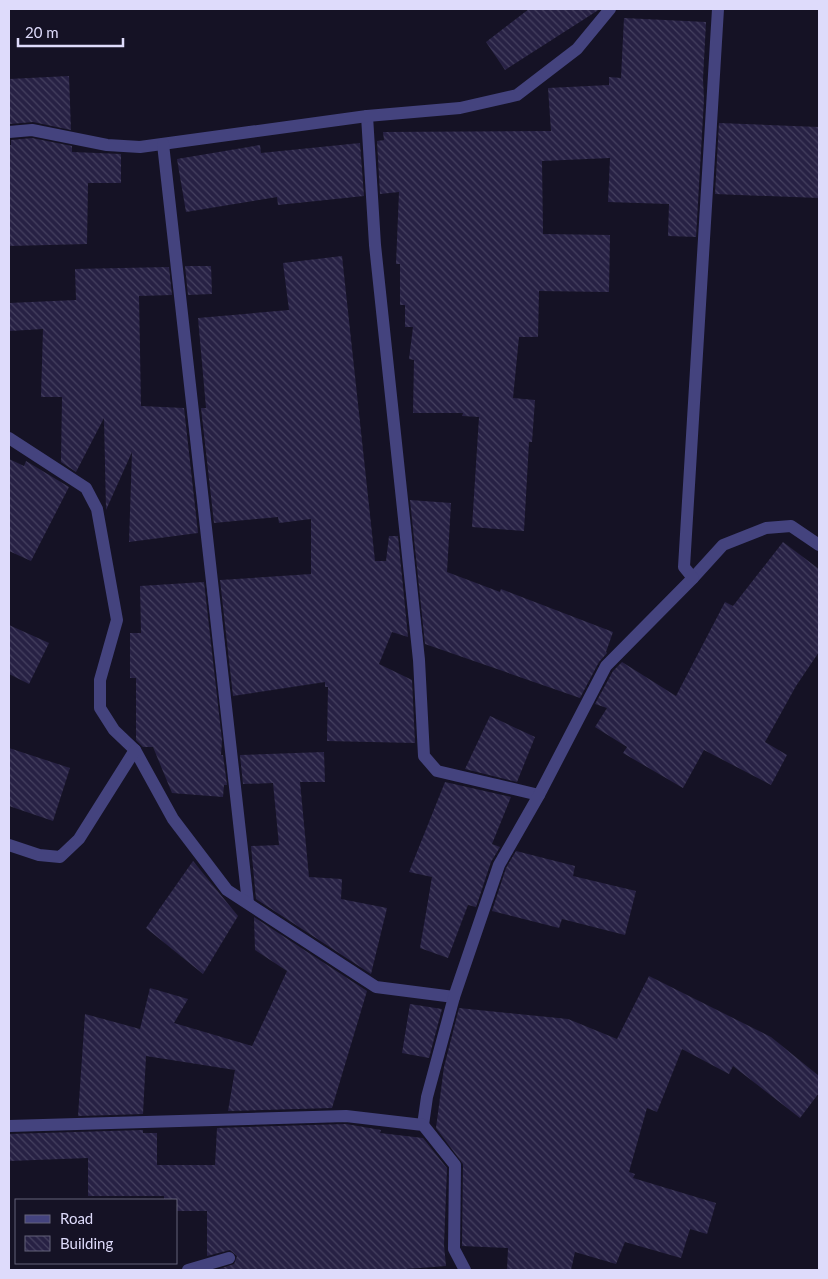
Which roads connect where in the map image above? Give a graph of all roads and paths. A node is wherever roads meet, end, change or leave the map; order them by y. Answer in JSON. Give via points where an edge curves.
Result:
{"nodes":[{"id":1,"x":610,"y":9,"type":"edge"},
{"id":2,"x":718,"y":9,"type":"edge"},
{"id":3,"x":367,"y":116,"type":"junction"},
{"id":4,"x":9,"y":132,"type":"edge"},
{"id":5,"x":163,"y":144,"type":"junction"},
{"id":6,"x":9,"y":438,"type":"edge"},
{"id":7,"x":819,"y":546,"type":"edge"},
{"id":8,"x":692,"y":578,"type":"junction"},
{"id":9,"x":135,"y":750,"type":"junction"},
{"id":10,"x":539,"y":795,"type":"junction"},
{"id":11,"x":9,"y":845,"type":"edge"},
{"id":12,"x":248,"y":903,"type":"junction"},
{"id":13,"x":454,"y":997,"type":"junction"},
{"id":14,"x":423,"y":1125,"type":"junction"},
{"id":15,"x":9,"y":1126,"type":"edge"},
{"id":16,"x":228,"y":1258,"type":"dead end"},
{"id":17,"x":188,"y":1270,"type":"edge"},
{"id":18,"x":465,"y":1270,"type":"edge"}],
"edges":[{"from":1,"to":3,"type":"street","via":[[576,49],[517,95],[460,108]]},
{"from":2,"to":8,"type":"street","via":[[684,567]]},
{"from":3,"to":5,"type":"street"},
{"from":3,"to":10,"type":"street","via":[[376,245],[419,660],[424,756],[437,771]]},
{"from":4,"to":5,"type":"street","via":[[32,130],[107,145],[140,147]]},
{"from":5,"to":12,"type":"street"},
{"from":6,"to":9,"type":"street","via":[[86,488],[97,509],[117,620],[100,680],[100,708],[114,730]]},
{"from":7,"to":8,"type":"street","via":[[791,526],[766,528],[724,545]]},
{"from":8,"to":10,"type":"street","via":[[606,666]]},
{"from":9,"to":11,"type":"street","via":[[79,839],[60,857],[39,855]]},
{"from":9,"to":12,"type":"street","via":[[174,819],[227,890]]},
{"from":10,"to":13,"type":"street","via":[[499,865]]},
{"from":12,"to":13,"type":"street","via":[[376,987]]},
{"from":13,"to":14,"type":"street","via":[[427,1097]]},
{"from":14,"to":15,"type":"street","via":[[346,1116]]},
{"from":14,"to":18,"type":"street","via":[[455,1165],[454,1249]]},
{"from":16,"to":17,"type":"street"}]}
